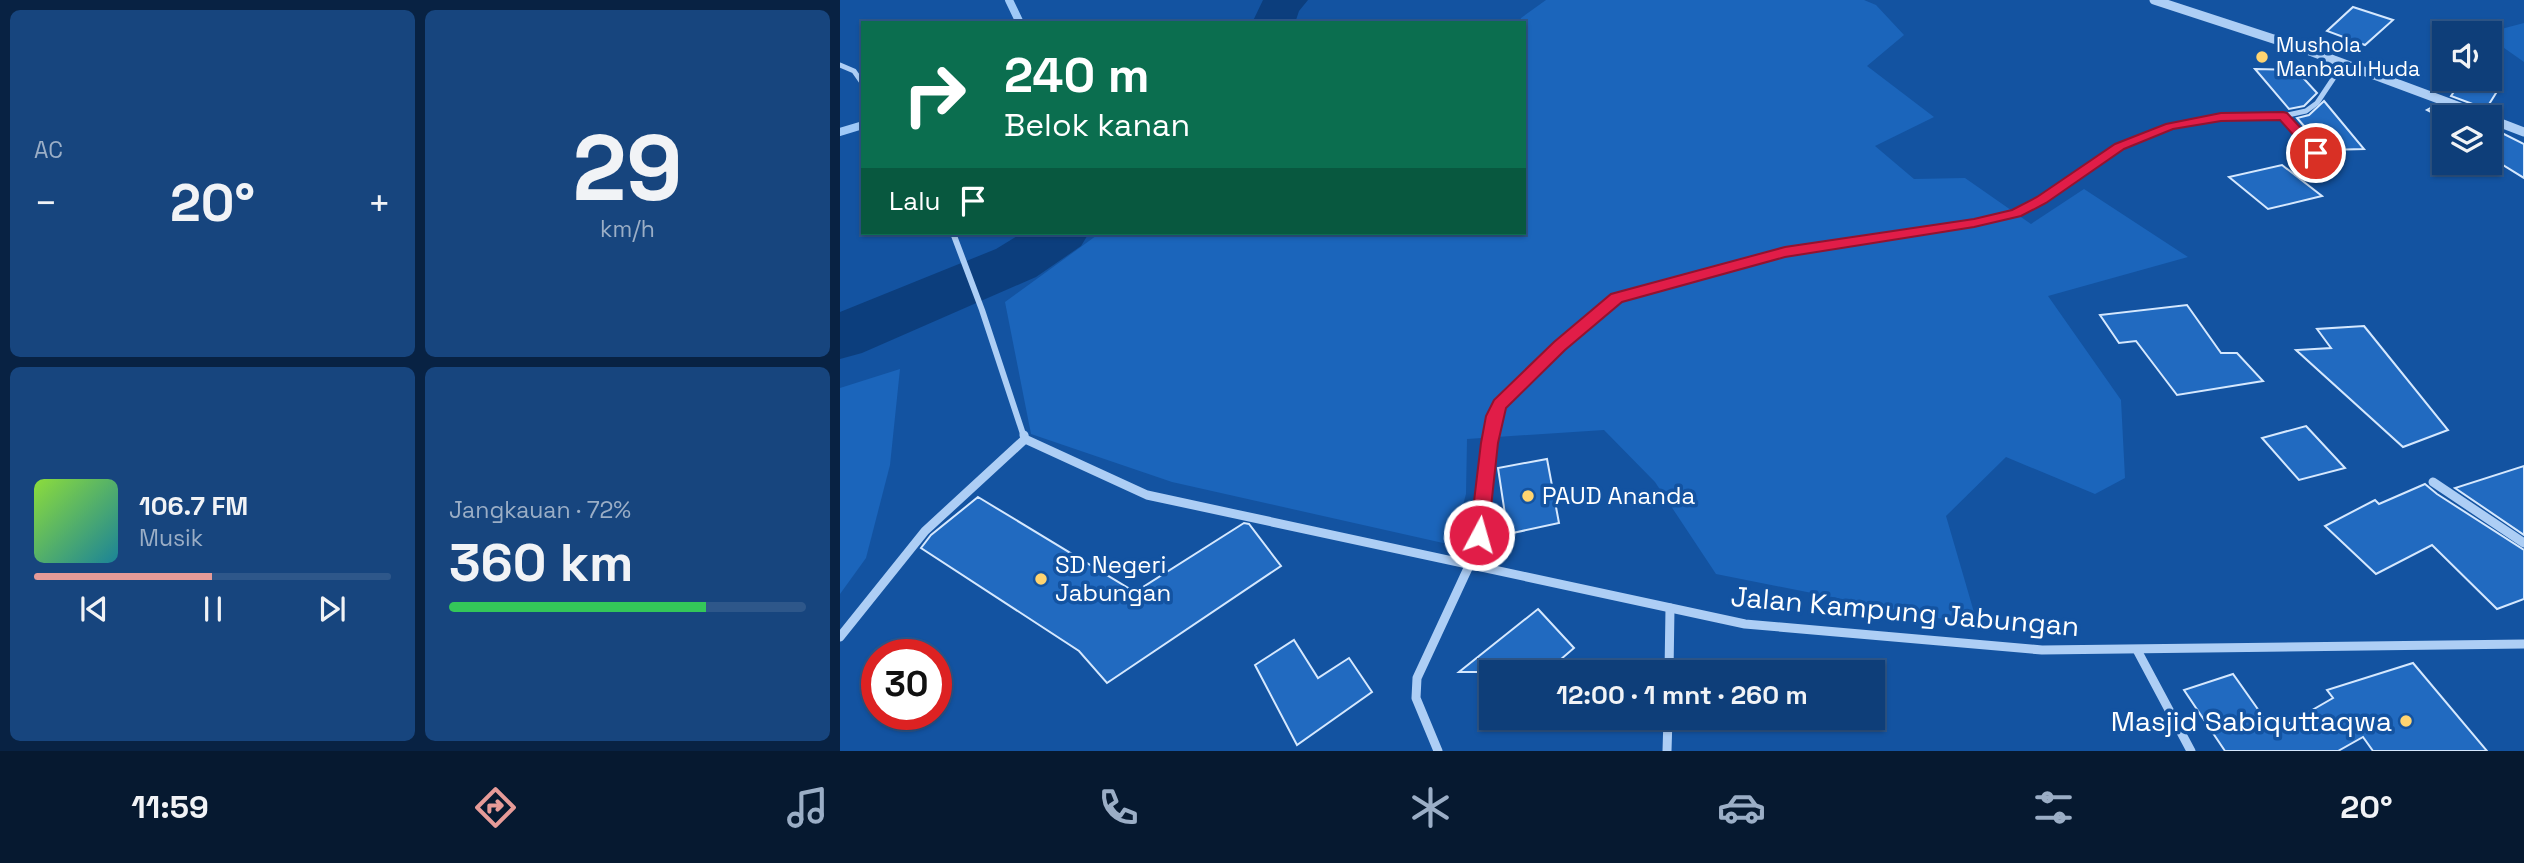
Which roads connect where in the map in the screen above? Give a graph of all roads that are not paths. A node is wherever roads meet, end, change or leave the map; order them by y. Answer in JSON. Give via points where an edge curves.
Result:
{"nodes":[{"id":1,"x":2154,"y":0,"type":"edge"},
{"id":2,"x":2343,"y":64,"type":"junction"},
{"id":3,"x":840,"y":65,"type":"edge"},
{"id":4,"x":861,"y":81,"type":"edge"},
{"id":5,"x":2453,"y":105,"type":"edge"},
{"id":6,"x":2283,"y":116,"type":"junction"},
{"id":7,"x":2502,"y":123,"type":"edge"},
{"id":8,"x":2524,"y":132,"type":"edge"},
{"id":9,"x":2316,"y":153,"type":"dead end"},
{"id":10,"x":954,"y":235,"type":"edge"},
{"id":11,"x":1026,"y":439,"type":"junction"},
{"id":12,"x":2433,"y":482,"type":"dead end"},
{"id":13,"x":2524,"y":543,"type":"edge"},
{"id":14,"x":1469,"y":566,"type":"junction"},
{"id":15,"x":1670,"y":608,"type":"junction"},
{"id":16,"x":840,"y":637,"type":"edge"},
{"id":17,"x":2524,"y":644,"type":"edge"},
{"id":18,"x":2137,"y":650,"type":"junction"},
{"id":19,"x":1669,"y":660,"type":"edge"},
{"id":20,"x":1668,"y":730,"type":"edge"},
{"id":21,"x":1438,"y":751,"type":"edge"},
{"id":22,"x":1667,"y":751,"type":"edge"},
{"id":23,"x":2191,"y":751,"type":"edge"}],
"edges":[{"from":1,"to":2,"type":"street"},
{"from":2,"to":5,"type":"street"},
{"from":2,"to":6,"type":"street","via":[[2317,103],[2306,111]]},
{"from":3,"to":4,"type":"street","via":[[854,71]]},
{"from":6,"to":9,"type":"street"},
{"from":6,"to":14,"type":"street","via":[[2221,117],[2170,126],[2119,146],[2016,213],[1785,252],[1616,298],[1500,404],[1489,443],[1479,535]]},
{"from":7,"to":8,"type":"street"},
{"from":10,"to":11,"type":"street"},
{"from":11,"to":14,"type":"street","name":"Jalan Kampung Jabungan","via":[[1147,495]]},
{"from":11,"to":16,"type":"street","via":[[925,531]]},
{"from":12,"to":13,"type":"street"},
{"from":14,"to":15,"type":"street","name":"Jalan Kampung Jabungan"},
{"from":14,"to":21,"type":"street","via":[[1417,678],[1416,698]]},
{"from":15,"to":18,"type":"street","name":"Jalan Kampung Jabungan","via":[[1745,624],[2042,650]]},
{"from":15,"to":19,"type":"street"},
{"from":17,"to":18,"type":"street","name":"Jalan Kampung Jabungan"},
{"from":18,"to":23,"type":"street"},
{"from":20,"to":22,"type":"street"}]}
